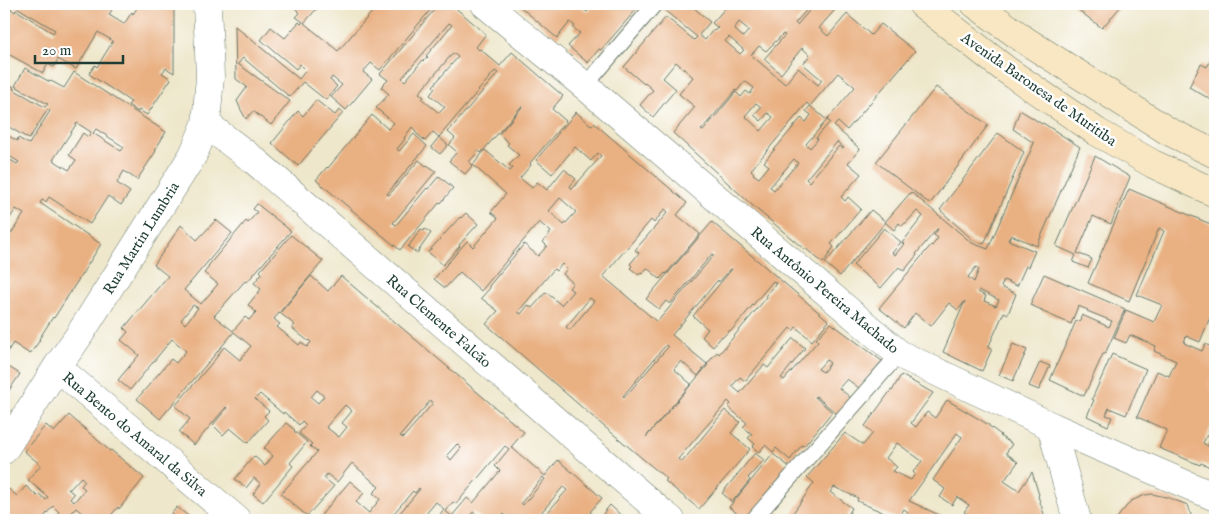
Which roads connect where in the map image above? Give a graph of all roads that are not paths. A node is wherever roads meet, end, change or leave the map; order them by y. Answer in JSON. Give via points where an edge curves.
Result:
{"nodes":[{"id":1,"x":207,"y":4,"type":"edge"},
{"id":2,"x":485,"y":4,"type":"edge"},
{"id":3,"x":656,"y":4,"type":"edge"},
{"id":4,"x":922,"y":4,"type":"edge"},
{"id":5,"x":975,"y":4,"type":"edge"},
{"id":6,"x":585,"y":86,"type":"junction"},
{"id":7,"x":206,"y":124,"type":"junction"},
{"id":8,"x":1215,"y":154,"type":"edge"},
{"id":9,"x":1215,"y":193,"type":"edge"},
{"id":10,"x":899,"y":354,"type":"junction"},
{"id":11,"x":57,"y":367,"type":"junction"},
{"id":12,"x":1052,"y":426,"type":"junction"},
{"id":13,"x":4,"y":450,"type":"edge"},
{"id":14,"x":1215,"y":497,"type":"edge"},
{"id":15,"x":663,"y":518,"type":"edge"},
{"id":16,"x":237,"y":520,"type":"edge"},
{"id":17,"x":753,"y":520,"type":"edge"},
{"id":18,"x":1077,"y":520,"type":"edge"}],
"edges":[{"from":1,"to":7,"type":"street","name":"Rua Martin Lumbria","via":[[210,77]]},
{"from":2,"to":6,"type":"street","name":"Rua Antônio Pereira Machado"},
{"from":3,"to":6,"type":"lane"},
{"from":4,"to":9,"type":"main road","name":"Avenida Baronesa de Muritiba","via":[[1005,69],[1097,132],[1153,164]]},
{"from":5,"to":8,"type":"main road","via":[[1153,122]]},
{"from":6,"to":10,"type":"street","name":"Rua Antônio Pereira Machado"},
{"from":7,"to":11,"type":"street","name":"Rua Martin Lumbria","via":[[193,155]]},
{"from":7,"to":15,"type":"street","name":"Rua Clemente Falcão","via":[[255,161]]},
{"from":10,"to":12,"type":"street","name":"Rua Antônio Pereira Machado"},
{"from":10,"to":17,"type":"lane"},
{"from":11,"to":13,"type":"street","name":"Rua Martin Lumbria"},
{"from":11,"to":16,"type":"street","name":"Rua Bento do Amaral da Silva"},
{"from":12,"to":14,"type":"street","name":"Rua Antônio Pereira Machado"},
{"from":12,"to":18,"type":"street"}]}
